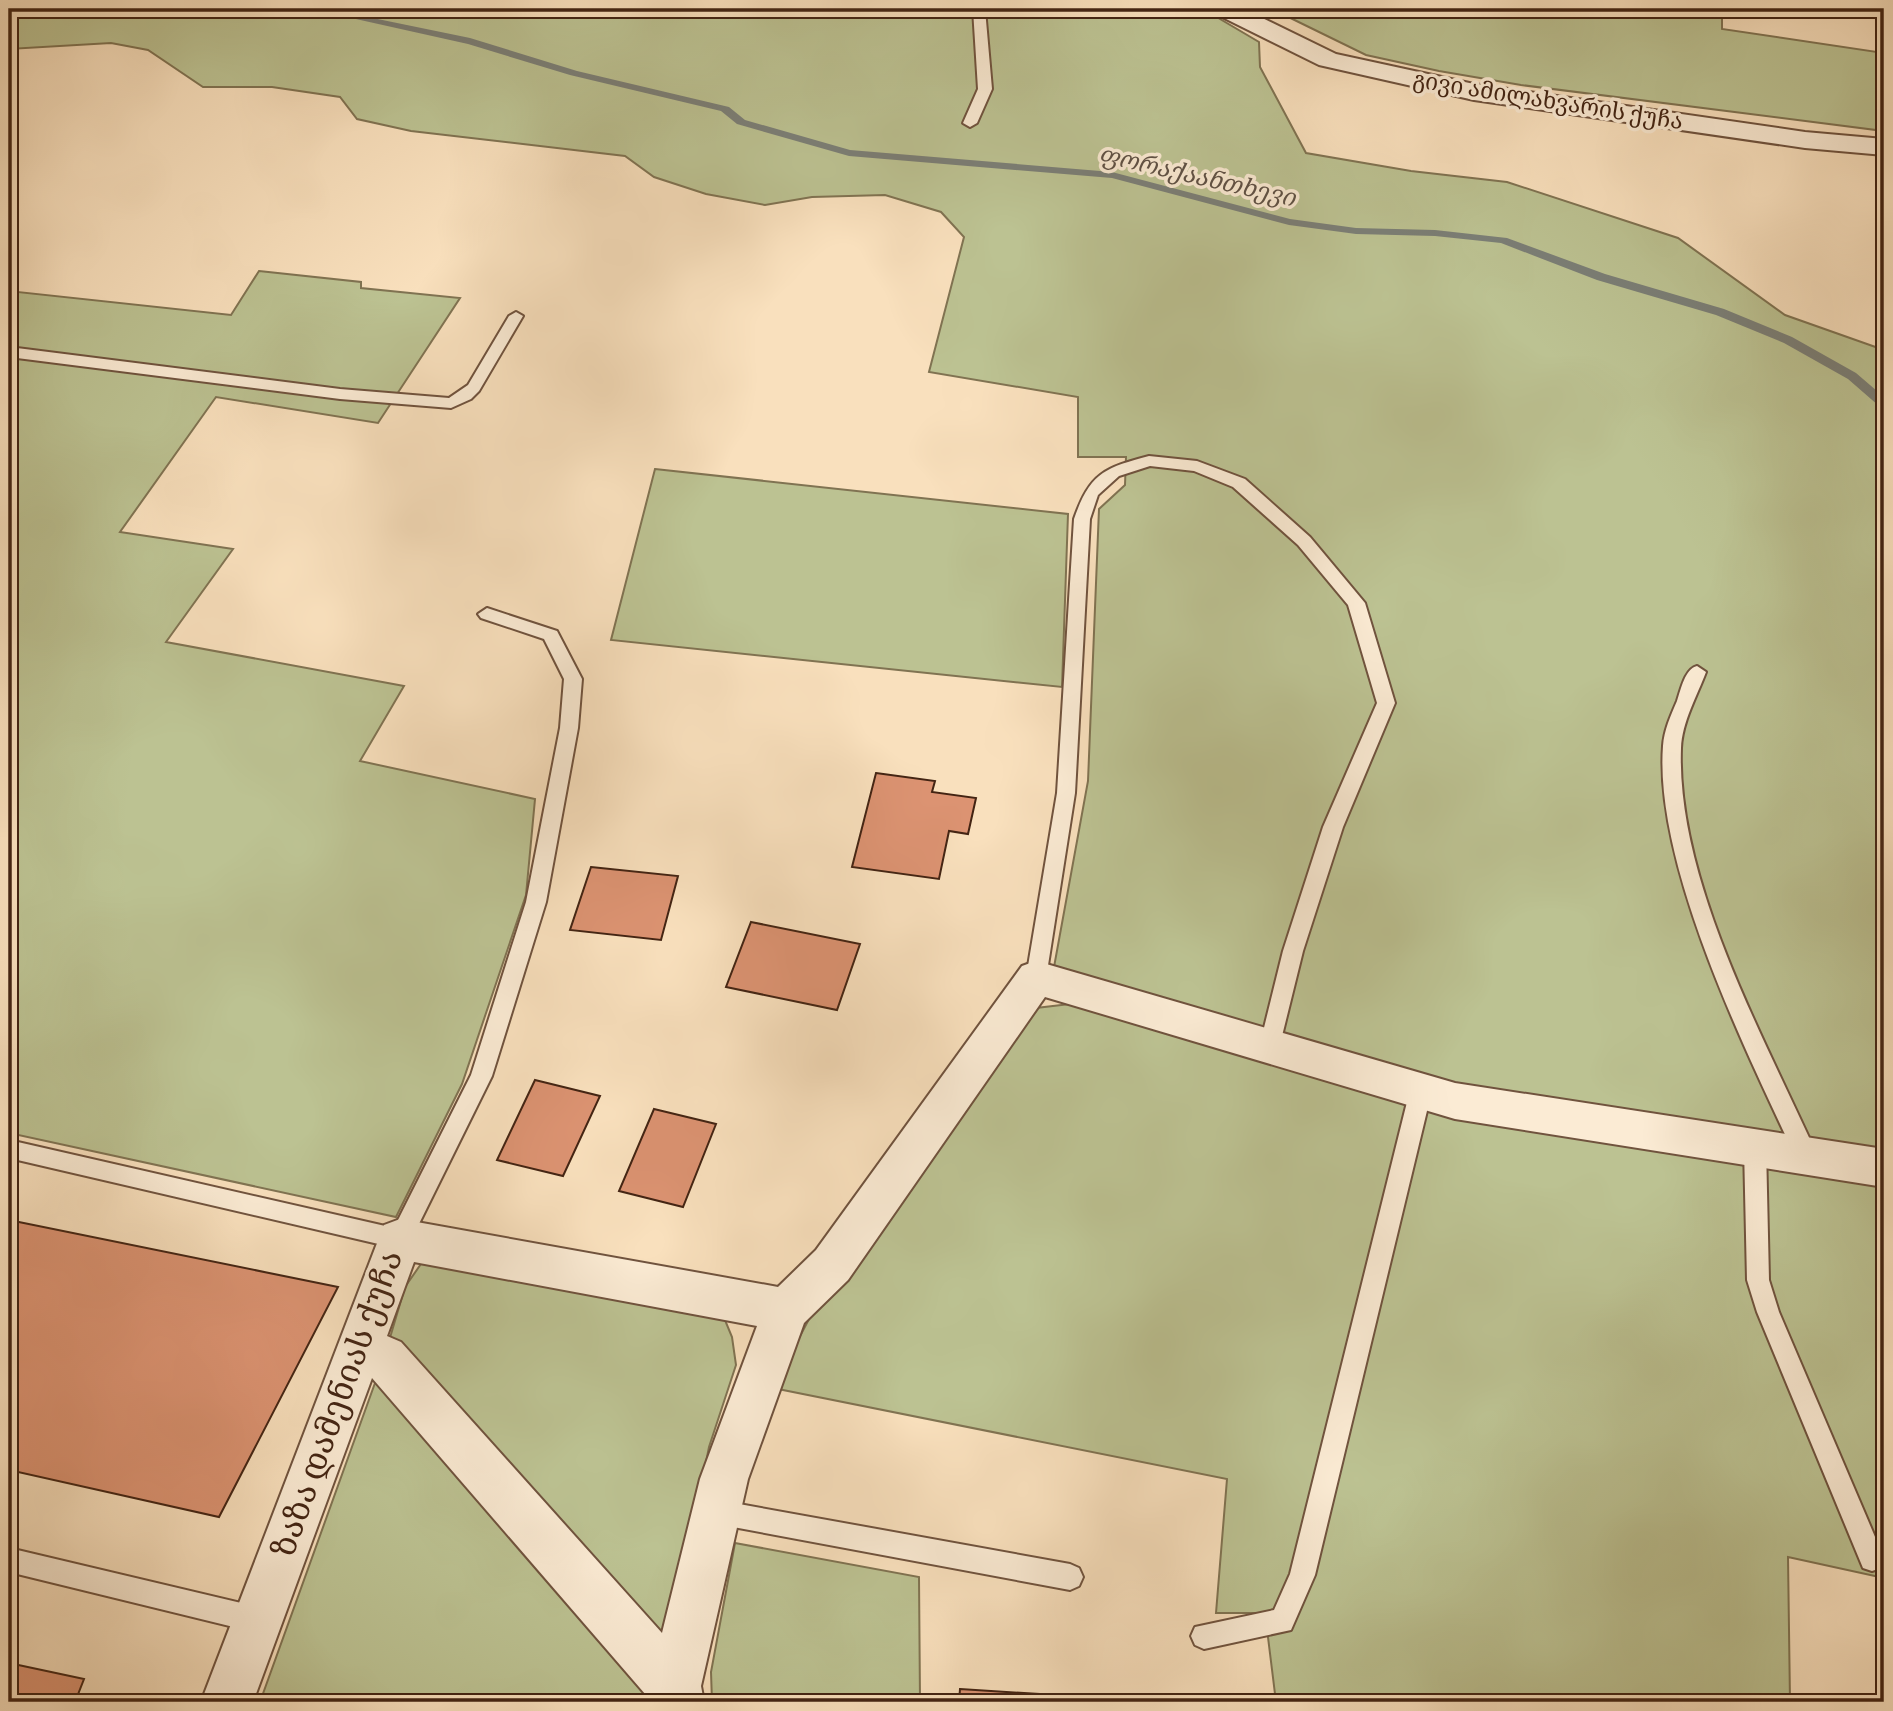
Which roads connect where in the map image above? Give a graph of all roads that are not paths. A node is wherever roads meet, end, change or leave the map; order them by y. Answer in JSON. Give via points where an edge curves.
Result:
{"nodes":[{"id":1,"x":979,"y":9,"type":"edge"},
{"id":2,"x":1225,"y":9,"type":"edge"},
{"id":3,"x":970,"y":123,"type":"dead end"},
{"id":4,"x":1884,"y":147,"type":"edge"},
{"id":5,"x":516,"y":316,"type":"dead end"},
{"id":6,"x":9,"y":352,"type":"edge"},
{"id":7,"x":1149,"y":461,"type":"joint"},
{"id":8,"x":487,"y":614,"type":"dead end"},
{"id":9,"x":1697,"y":672,"type":"dead end"},
{"id":10,"x":1037,"y":978,"type":"junction"},
{"id":11,"x":1270,"y":1045,"type":"junction"},
{"id":12,"x":1421,"y":1090,"type":"junction"},
{"id":13,"x":1755,"y":1147,"type":"junction"},
{"id":14,"x":9,"y":1149,"type":"edge"},
{"id":15,"x":1806,"y":1155,"type":"junction"},
{"id":16,"x":1884,"y":1168,"type":"edge"},
{"id":17,"x":400,"y":1239,"type":"junction"},
{"id":18,"x":786,"y":1310,"type":"junction"},
{"id":19,"x":359,"y":1346,"type":"junction"},
{"id":20,"x":717,"y":1512,"type":"junction"},
{"id":21,"x":1872,"y":1559,"type":"dead end"},
{"id":22,"x":9,"y":1560,"type":"edge"},
{"id":23,"x":1070,"y":1577,"type":"dead end"},
{"id":24,"x":258,"y":1620,"type":"junction"},
{"id":25,"x":1204,"y":1636,"type":"dead end"},
{"id":26,"x":676,"y":1694,"type":"edge"},
{"id":27,"x":227,"y":1702,"type":"edge"}],
"edges":[{"from":1,"to":3,"type":"lane","via":[[985,89]]},
{"from":2,"to":4,"type":"street","name":"გივი ამილახვარის ქუჩა","via":[[1328,60],[1474,92],[1804,140]]},
{"from":5,"to":6,"type":"lane","via":[[474,388],[451,403],[340,394]]},
{"from":7,"to":10,"type":"lane","via":[[1114,472],[1091,493],[1083,519],[1066,793]]},
{"from":7,"to":11,"type":"lane","via":[[1197,466],[1239,483],[1304,541],[1356,603],[1386,704],[1333,827],[1293,951]]},
{"from":8,"to":17,"type":"lane","via":[[551,635],[573,679],[569,728],[536,902],[481,1076]]},
{"from":9,"to":15,"type":"lane","via":[[1672,746],[1678,832],[1716,946]]},
{"from":10,"to":11,"type":"street"},
{"from":10,"to":18,"type":"street","via":[[832,1265]]},
{"from":11,"to":12,"type":"street"},
{"from":12,"to":13,"type":"street","via":[[1455,1101]]},
{"from":12,"to":25,"type":"lane","via":[[1302,1575],[1282,1621]]},
{"from":13,"to":15,"type":"street"},
{"from":13,"to":21,"type":"lane","via":[[1758,1280]]},
{"from":14,"to":17,"type":"lane","name":"ზაზა დამენიას ქუჩა"},
{"from":15,"to":16,"type":"street"},
{"from":17,"to":18,"type":"street"},
{"from":17,"to":19,"type":"street","name":"ზაზა დამენიას ქუჩა"},
{"from":18,"to":20,"type":"street","via":[[724,1479]]},
{"from":19,"to":24,"type":"street","name":"ზაზა დამენიას ქუჩა"},
{"from":19,"to":26,"type":"street","via":[[384,1358]]},
{"from":20,"to":23,"type":"lane"},
{"from":20,"to":26,"type":"street"},
{"from":22,"to":24,"type":"lane"},
{"from":24,"to":27,"type":"street","name":"ზაზა დამენიას ქუჩა"}]}
